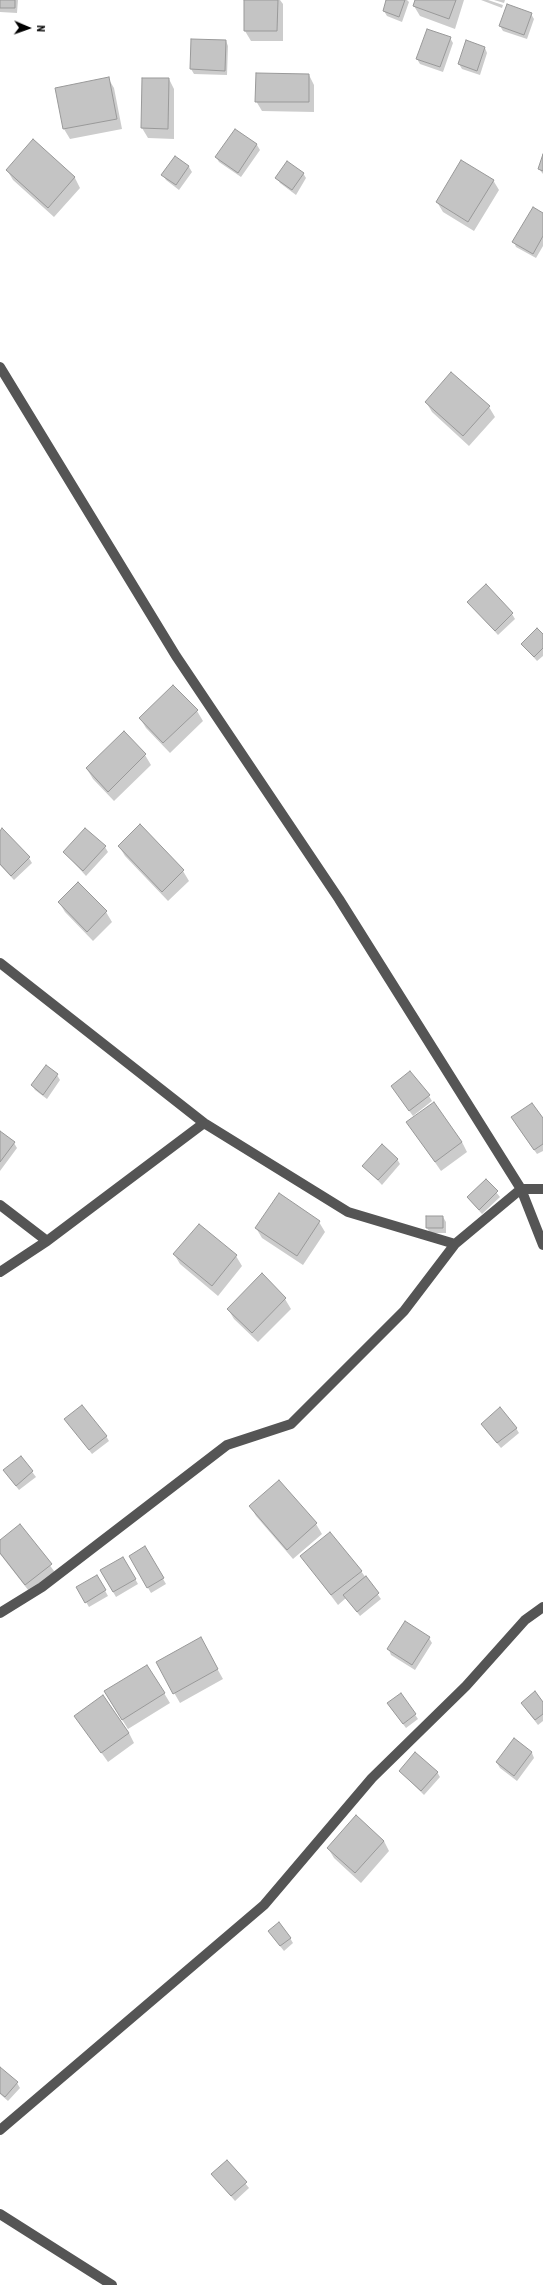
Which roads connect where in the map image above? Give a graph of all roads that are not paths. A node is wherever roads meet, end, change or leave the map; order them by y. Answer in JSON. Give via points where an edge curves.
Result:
{"nodes":[{"id":1,"x":0,"y":367,"type":"edge"},
{"id":2,"x":0,"y":963,"type":"edge"},
{"id":3,"x":204,"y":1123,"type":"junction"},
{"id":4,"x":521,"y":1189,"type":"junction"},
{"id":5,"x":543,"y":1189,"type":"edge"},
{"id":6,"x":0,"y":1205,"type":"edge"},
{"id":7,"x":47,"y":1241,"type":"junction"},
{"id":8,"x":454,"y":1244,"type":"junction"},
{"id":9,"x":543,"y":1245,"type":"edge"},
{"id":10,"x":0,"y":1272,"type":"edge"},
{"id":11,"x":543,"y":1607,"type":"edge"},
{"id":12,"x":0,"y":1613,"type":"edge"},
{"id":13,"x":0,"y":2130,"type":"edge"},
{"id":14,"x":0,"y":2214,"type":"edge"},
{"id":15,"x":112,"y":2285,"type":"edge"}],
"edges":[{"from":1,"to":4,"type":"street","via":[[176,656],[339,899]]},
{"from":2,"to":3,"type":"street"},
{"from":3,"to":7,"type":"street"},
{"from":3,"to":8,"type":"street","via":[[348,1212]]},
{"from":4,"to":5,"type":"street"},
{"from":4,"to":8,"type":"street"},
{"from":4,"to":9,"type":"street"},
{"from":6,"to":7,"type":"street"},
{"from":7,"to":10,"type":"street"},
{"from":8,"to":12,"type":"street","via":[[404,1311],[291,1424],[227,1445],[42,1587]]},
{"from":11,"to":13,"type":"street","via":[[525,1620],[466,1686],[372,1778],[264,1905]]},
{"from":14,"to":15,"type":"street"}]}
